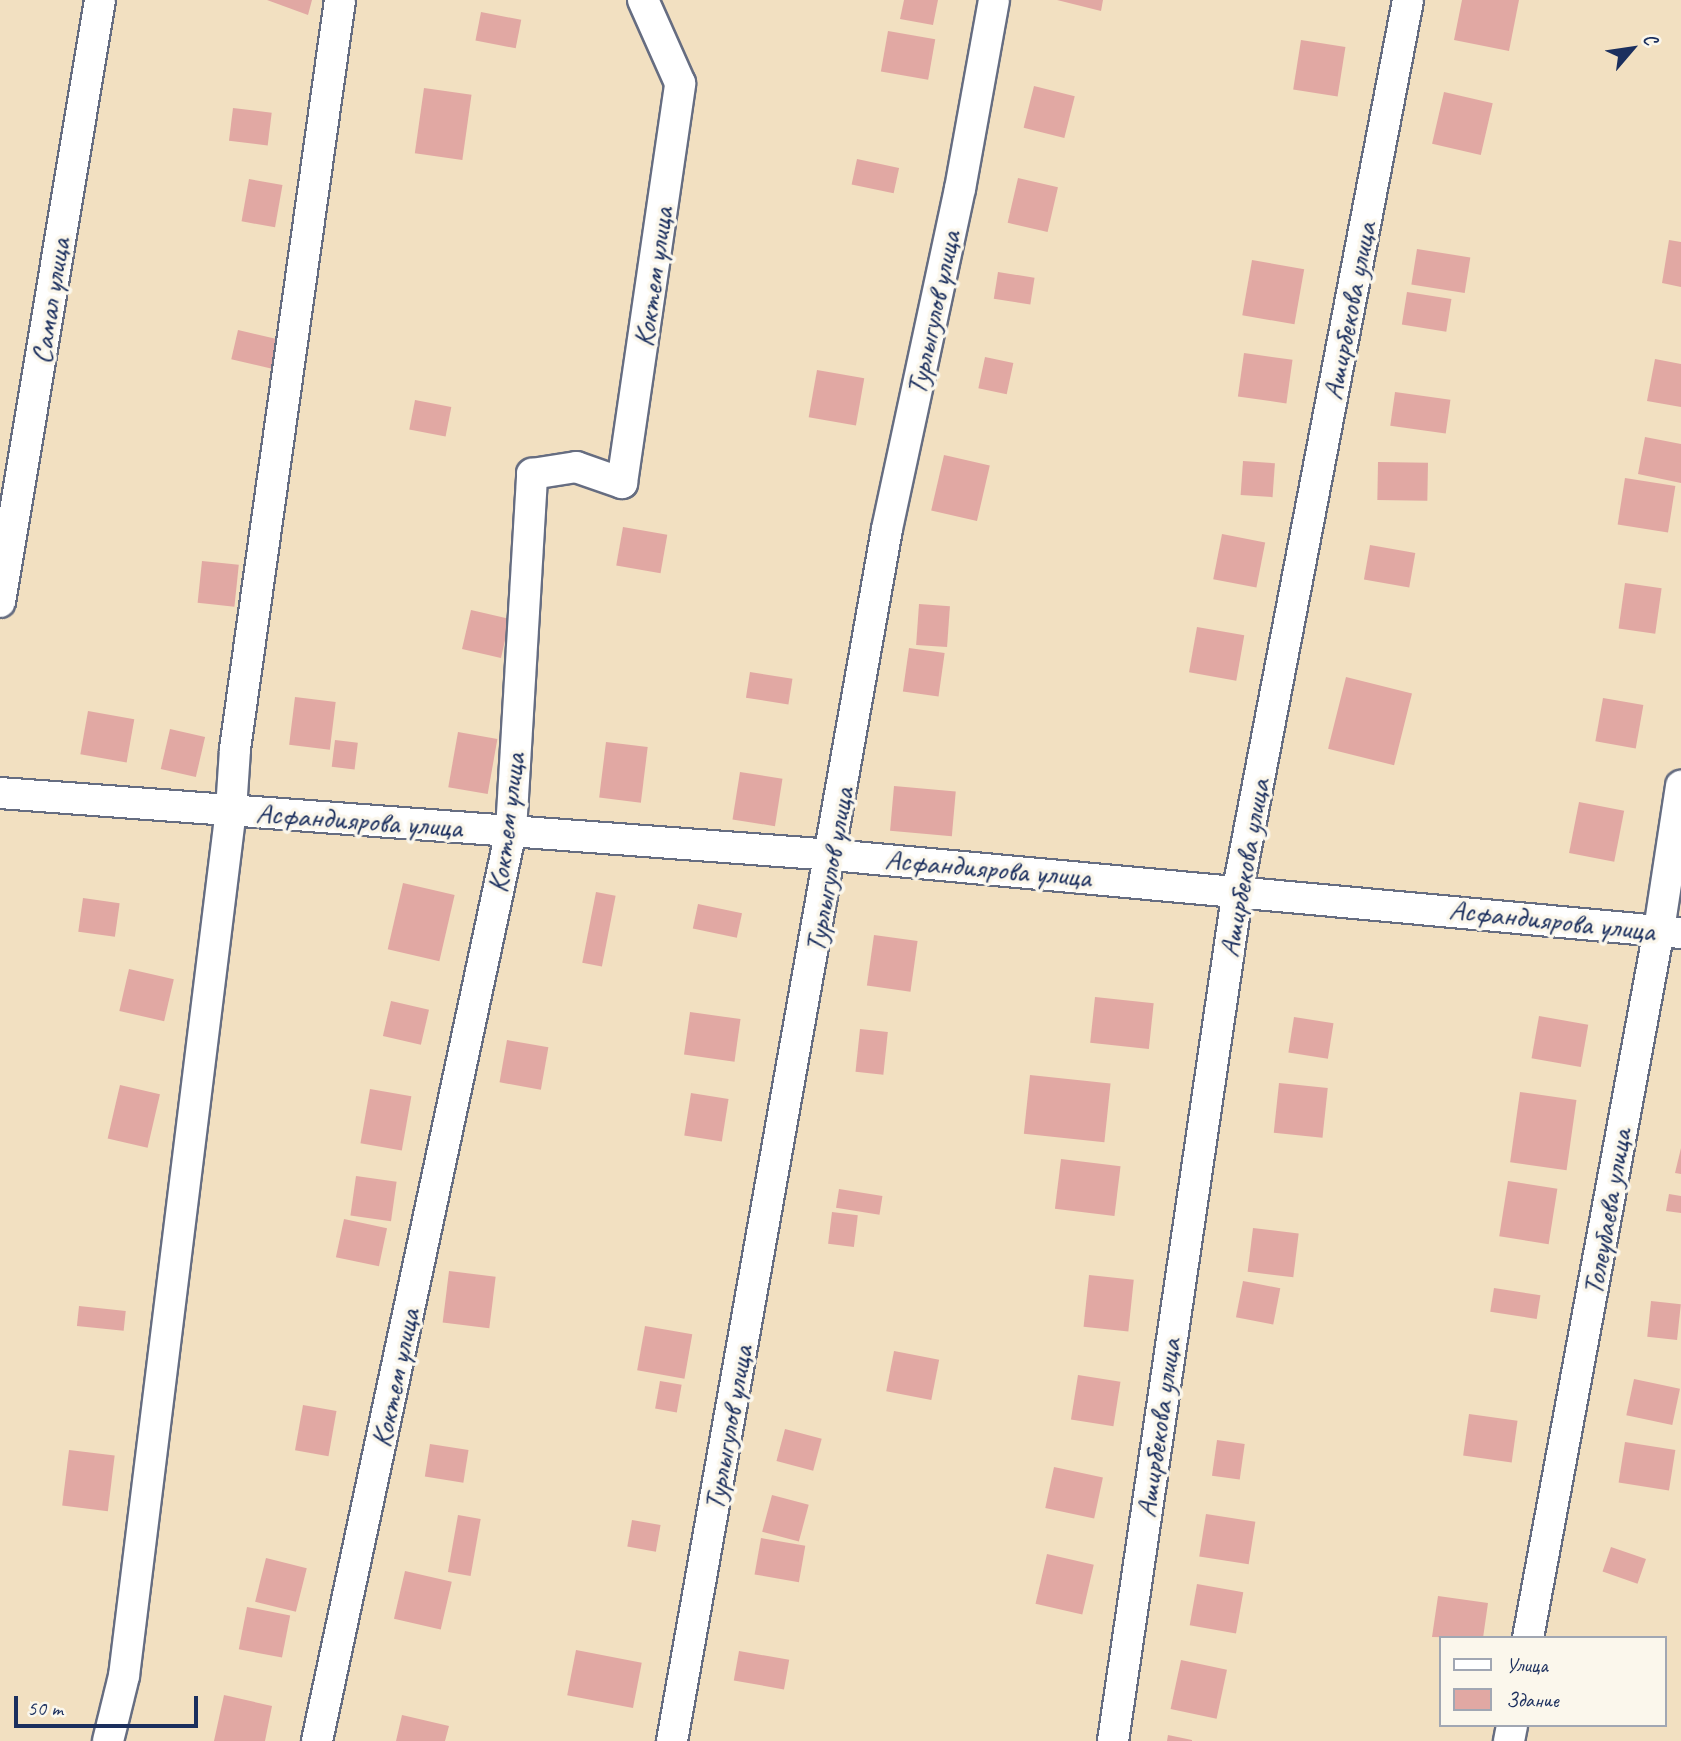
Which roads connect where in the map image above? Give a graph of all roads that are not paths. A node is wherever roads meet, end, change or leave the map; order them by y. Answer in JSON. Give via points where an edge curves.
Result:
{"nodes":[{"id":1,"x":100,"y":0,"type":"edge"},
{"id":2,"x":340,"y":0,"type":"edge"},
{"id":3,"x":643,"y":0,"type":"edge"},
{"id":4,"x":994,"y":0,"type":"edge"},
{"id":5,"x":1408,"y":0,"type":"edge"},
{"id":6,"x":0,"y":603,"type":"edge"},
{"id":7,"x":1681,"y":786,"type":"edge"},
{"id":8,"x":0,"y":793,"type":"edge"},
{"id":9,"x":231,"y":810,"type":"junction"},
{"id":10,"x":511,"y":831,"type":"junction"},
{"id":11,"x":832,"y":855,"type":"junction"},
{"id":12,"x":1238,"y":889,"type":"junction"},
{"id":13,"x":1670,"y":932,"type":"edge"},
{"id":14,"x":1528,"y":1636,"type":"edge"},
{"id":15,"x":108,"y":1741,"type":"edge"},
{"id":16,"x":317,"y":1741,"type":"edge"},
{"id":17,"x":672,"y":1741,"type":"edge"},
{"id":18,"x":1113,"y":1741,"type":"edge"}],
"edges":[{"from":1,"to":6,"type":"street","name":"Самал улица"},
{"from":2,"to":9,"type":"street","via":[[235,749]]},
{"from":3,"to":10,"type":"street","name":"Коктем улица","via":[[680,83],[622,483],[576,467],[532,474]]},
{"from":4,"to":11,"type":"street","name":"Турлыгулов улица","via":[[960,189],[887,529]]},
{"from":5,"to":12,"type":"street","name":"Аширбекова улица"},
{"from":7,"to":13,"type":"street","name":"Толеубаева улица"},
{"from":8,"to":9,"type":"street","name":"Асфандиярова улица"},
{"from":9,"to":10,"type":"street","name":"Асфандиярова улица"},
{"from":9,"to":15,"type":"street","via":[[124,1676]]},
{"from":10,"to":11,"type":"street","name":"Асфандиярова улица"},
{"from":10,"to":16,"type":"street","name":"Коктем улица"},
{"from":11,"to":12,"type":"street","name":"Асфандиярова улица"},
{"from":11,"to":17,"type":"street","name":"Турлыгулов улица"},
{"from":12,"to":13,"type":"street","name":"Асфандиярова улица"},
{"from":12,"to":18,"type":"street","name":"Аширбекова улица"},
{"from":13,"to":14,"type":"street","name":"Толеубаева улица"}]}
